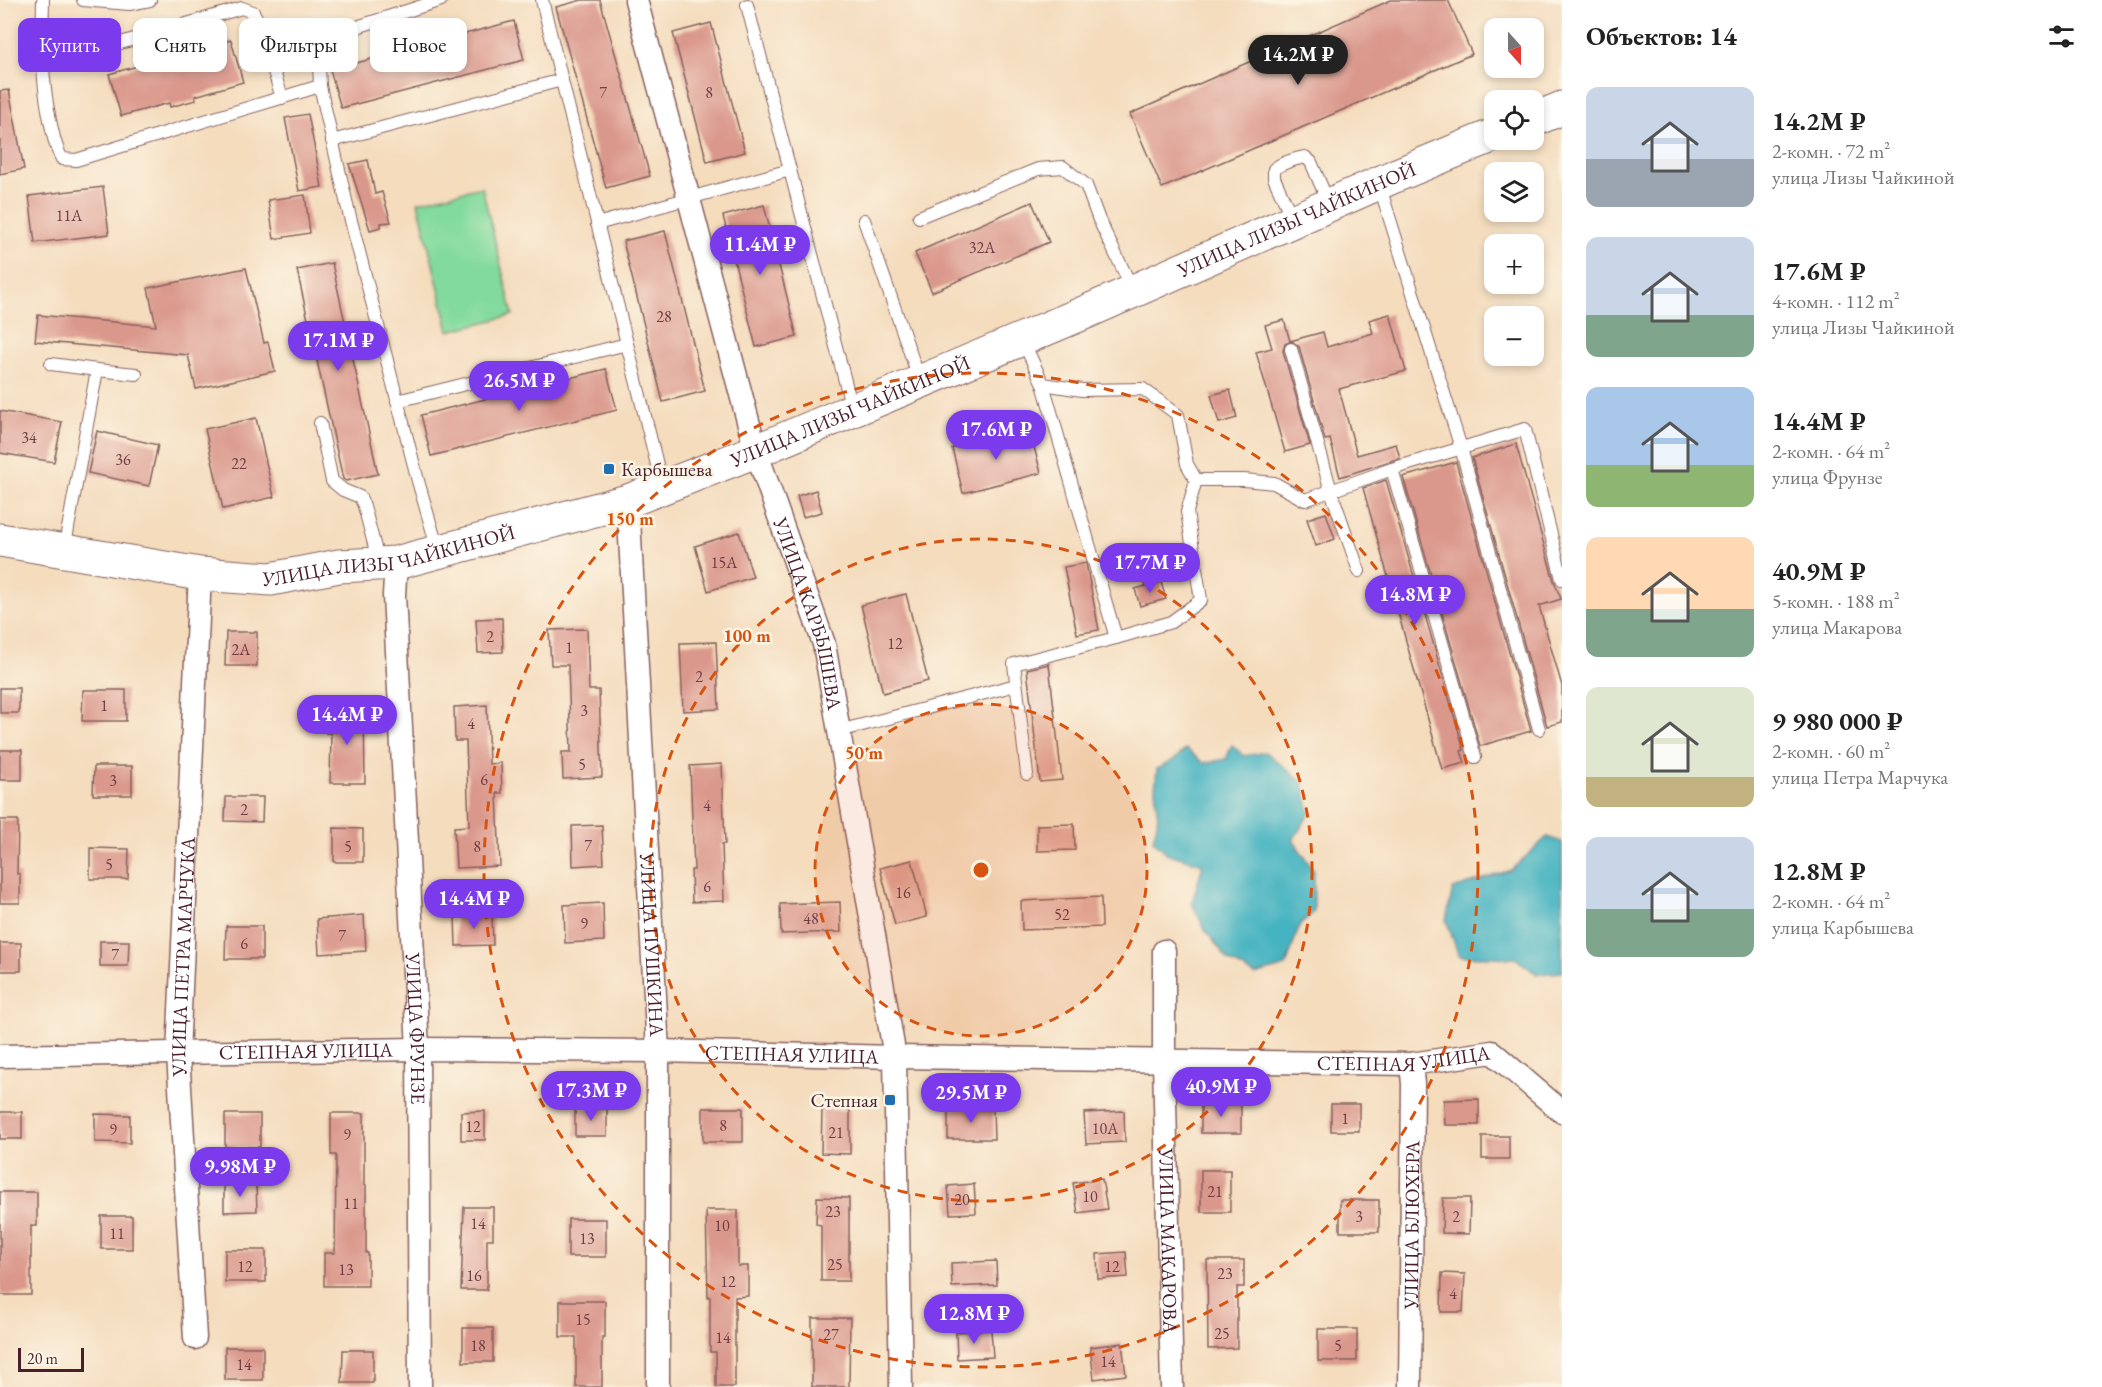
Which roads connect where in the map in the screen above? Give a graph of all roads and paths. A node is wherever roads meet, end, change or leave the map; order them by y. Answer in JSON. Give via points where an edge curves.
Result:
{"nodes":[{"id":1,"x":43,"y":0,"type":"edge"},
{"id":2,"x":83,"y":0,"type":"edge"},
{"id":3,"x":150,"y":0,"type":"edge"},
{"id":4,"x":441,"y":0,"type":"edge"},
{"id":5,"x":542,"y":0,"type":"edge"},
{"id":6,"x":636,"y":0,"type":"edge"},
{"id":7,"x":747,"y":5,"type":"dead end"},
{"id":8,"x":121,"y":43,"type":"edge"},
{"id":9,"x":562,"y":80,"type":"junction"},
{"id":10,"x":320,"y":86,"type":"junction"},
{"id":11,"x":282,"y":98,"type":"junction"},
{"id":12,"x":1562,"y":108,"type":"edge"},
{"id":13,"x":1544,"y":115,"type":"edge"},
{"id":14,"x":1484,"y":139,"type":"edge"},
{"id":15,"x":332,"y":141,"type":"junction"},
{"id":16,"x":790,"y":170,"type":"junction"},
{"id":17,"x":1378,"y":183,"type":"junction"},
{"id":18,"x":689,"y":198,"type":"junction"},
{"id":19,"x":1329,"y":205,"type":"junction"},
{"id":20,"x":918,"y":217,"type":"dead end"},
{"id":21,"x":864,"y":220,"type":"dead end"},
{"id":22,"x":1293,"y":221,"type":"junction"},
{"id":23,"x":597,"y":224,"type":"junction"},
{"id":24,"x":1134,"y":291,"type":"junction"},
{"id":25,"x":1022,"y":339,"type":"junction"},
{"id":26,"x":627,"y":344,"type":"junction"},
{"id":27,"x":1291,"y":350,"type":"dead end"},
{"id":28,"x":51,"y":364,"type":"dead end"},
{"id":29,"x":97,"y":370,"type":"junction"},
{"id":30,"x":136,"y":374,"type":"dead end"},
{"id":31,"x":920,"y":382,"type":"junction"},
{"id":32,"x":1043,"y":384,"type":"junction"},
{"id":33,"x":397,"y":401,"type":"junction"},
{"id":34,"x":853,"y":411,"type":"junction"},
{"id":35,"x":320,"y":423,"type":"dead end"},
{"id":36,"x":1461,"y":448,"type":"junction"},
{"id":37,"x":756,"y":451,"type":"junction"},
{"id":38,"x":1392,"y":469,"type":"junction"},
{"id":39,"x":1196,"y":480,"type":"junction"},
{"id":40,"x":663,"y":488,"type":"junction"},
{"id":41,"x":1331,"y":491,"type":"junction"},
{"id":42,"x":628,"y":501,"type":"junction"},
{"id":43,"x":0,"y":540,"type":"edge"},
{"id":44,"x":64,"y":551,"type":"junction"},
{"id":45,"x":438,"y":551,"type":"junction"},
{"id":46,"x":387,"y":563,"type":"junction"},
{"id":47,"x":1359,"y":571,"type":"dead end"},
{"id":48,"x":200,"y":574,"type":"junction"},
{"id":49,"x":1562,"y":579,"type":"edge"},
{"id":50,"x":1116,"y":638,"type":"junction"},
{"id":51,"x":1016,"y":685,"type":"junction"},
{"id":52,"x":1539,"y":729,"type":"dead end"},
{"id":53,"x":839,"y":731,"type":"junction"},
{"id":54,"x":1475,"y":757,"type":"dead end"},
{"id":55,"x":1027,"y":774,"type":"dead end"},
{"id":56,"x":1164,"y":951,"type":"dead end"},
{"id":57,"x":418,"y":1049,"type":"junction"},
{"id":58,"x":658,"y":1051,"type":"junction"},
{"id":59,"x":178,"y":1054,"type":"junction"},
{"id":60,"x":0,"y":1056,"type":"edge"},
{"id":61,"x":895,"y":1057,"type":"junction"},
{"id":62,"x":1164,"y":1061,"type":"junction"},
{"id":63,"x":1411,"y":1064,"type":"junction"},
{"id":64,"x":1562,"y":1112,"type":"edge"},
{"id":65,"x":195,"y":1338,"type":"dead end"},
{"id":66,"x":420,"y":1387,"type":"edge"},
{"id":67,"x":658,"y":1387,"type":"edge"},
{"id":68,"x":901,"y":1387,"type":"edge"},
{"id":69,"x":1172,"y":1387,"type":"edge"},
{"id":70,"x":1410,"y":1387,"type":"edge"}],
"edges":[{"from":1,"to":11,"type":"lane","via":[[43,87],[56,149],[62,159],[76,160]]},
{"from":2,"to":3,"type":"lane","via":[[129,4]]},
{"from":4,"to":10,"type":"lane","via":[[360,26],[338,39],[319,65]]},
{"from":5,"to":9,"type":"lane"},
{"from":6,"to":18,"type":"street","name":"УЛИЦА КАРБЫШЕВА"},
{"from":7,"to":16,"type":"lane"},
{"from":8,"to":11,"type":"lane","via":[[242,8],[253,12],[259,22]]},
{"from":9,"to":15,"type":"lane"},
{"from":9,"to":23,"type":"lane"},
{"from":10,"to":11,"type":"lane"},
{"from":10,"to":15,"type":"lane"},
{"from":12,"to":13,"type":"street"},
{"from":14,"to":17,"type":"street","name":"УЛИЦА ЛИЗЫ ЧАЙКИНОЙ"},
{"from":15,"to":33,"type":"lane"},
{"from":16,"to":18,"type":"lane"},
{"from":16,"to":34,"type":"lane"},
{"from":17,"to":19,"type":"street","name":"УЛИЦА ЛИЗЫ ЧАЙКИНОЙ"},
{"from":17,"to":36,"type":"lane"},
{"from":18,"to":23,"type":"lane"},
{"from":18,"to":37,"type":"street","name":"УЛИЦА КАРБЫШЕВА"},
{"from":19,"to":22,"type":"street","name":"УЛИЦА ЛИЗЫ ЧАЙКИНОЙ"},
{"from":19,"to":22,"type":"lane","via":[[1311,162],[1305,157],[1278,166],[1274,178]]},
{"from":20,"to":24,"type":"lane","via":[[1038,169],[1063,167],[1086,185]]},
{"from":21,"to":31,"type":"lane"},
{"from":22,"to":24,"type":"street","name":"УЛИЦА ЛИЗЫ ЧАЙКИНОЙ"},
{"from":23,"to":26,"type":"lane"},
{"from":24,"to":25,"type":"street","name":"УЛИЦА ЛИЗЫ ЧАЙКИНОЙ"},
{"from":25,"to":31,"type":"street","name":"УЛИЦА ЛИЗЫ ЧАЙКИНОЙ"},
{"from":25,"to":32,"type":"lane"},
{"from":26,"to":33,"type":"lane"},
{"from":26,"to":40,"type":"lane"},
{"from":27,"to":41,"type":"lane"},
{"from":28,"to":29,"type":"lane"},
{"from":29,"to":30,"type":"lane"},
{"from":29,"to":44,"type":"lane"},
{"from":31,"to":34,"type":"street","name":"УЛИЦА ЛИЗЫ ЧАЙКИНОЙ"},
{"from":32,"to":39,"type":"lane","via":[[1082,390],[1143,389],[1178,415],[1187,464]]},
{"from":32,"to":50,"type":"lane"},
{"from":33,"to":45,"type":"lane"},
{"from":34,"to":37,"type":"street","name":"УЛИЦА ЛИЗЫ ЧАЙКИНОЙ"},
{"from":35,"to":46,"type":"lane","via":[[332,481],[360,497]]},
{"from":36,"to":38,"type":"lane"},
{"from":36,"to":49,"type":"lane","via":[[1526,429]]},
{"from":36,"to":52,"type":"lane"},
{"from":37,"to":40,"type":"street","name":"УЛИЦА ЛИЗЫ ЧАЙКИНОЙ"},
{"from":37,"to":53,"type":"street","name":"УЛИЦА КАРБЫШЕВА","via":[[824,644]]},
{"from":38,"to":41,"type":"lane"},
{"from":38,"to":54,"type":"lane"},
{"from":39,"to":41,"type":"lane","via":[[1274,483],[1305,500]]},
{"from":39,"to":50,"type":"lane","via":[[1187,512],[1201,600],[1171,622]]},
{"from":40,"to":42,"type":"street","name":"УЛИЦА ЛИЗЫ ЧАЙКИНОЙ"},
{"from":41,"to":47,"type":"lane"},
{"from":42,"to":45,"type":"street","name":"УЛИЦА ЛИЗЫ ЧАЙКИНОЙ"},
{"from":42,"to":58,"type":"street","name":"УЛИЦА ПУШКИНА"},
{"from":43,"to":44,"type":"street","name":"УЛИЦА ЛИЗЫ ЧАЙКИНОЙ"},
{"from":44,"to":48,"type":"street","name":"УЛИЦА ЛИЗЫ ЧАЙКИНОЙ"},
{"from":45,"to":46,"type":"street","name":"УЛИЦА ЛИЗЫ ЧАЙКИНОЙ"},
{"from":46,"to":48,"type":"street","name":"УЛИЦА ЛИЗЫ ЧАЙКИНОЙ","via":[[339,566],[271,579]]},
{"from":46,"to":57,"type":"street","name":"УЛИЦА ФРУНЗЕ","via":[[394,595]]},
{"from":48,"to":59,"type":"street","name":"УЛИЦА ПЕТРА МАРЧУКА"},
{"from":50,"to":51,"type":"lane","via":[[1014,664]]},
{"from":51,"to":53,"type":"lane"},
{"from":51,"to":55,"type":"lane"},
{"from":53,"to":61,"type":"street","name":"УЛИЦА КАРБЫШЕВА"},
{"from":56,"to":62,"type":"street","name":"УЛИЦА МАКАРОВА"},
{"from":57,"to":58,"type":"street","name":"СТЕПНАЯ УЛИЦА"},
{"from":57,"to":59,"type":"street","name":"СТЕПНАЯ УЛИЦА"},
{"from":57,"to":66,"type":"street","name":"УЛИЦА ФРУНЗЕ"},
{"from":58,"to":61,"type":"street","name":"СТЕПНАЯ УЛИЦА"},
{"from":58,"to":67,"type":"street","name":"УЛИЦА ПУШКИНА"},
{"from":59,"to":60,"type":"street","name":"СТЕПНАЯ УЛИЦА"},
{"from":59,"to":65,"type":"street","name":"УЛИЦА ПЕТРА МАРЧУКА"},
{"from":61,"to":62,"type":"street","name":"СТЕПНАЯ УЛИЦА"},
{"from":61,"to":68,"type":"street","name":"УЛИЦА КАРБЫШЕВА"},
{"from":62,"to":63,"type":"street","name":"СТЕПНАЯ УЛИЦА"},
{"from":62,"to":69,"type":"street","name":"УЛИЦА МАКАРОВА"},
{"from":63,"to":64,"type":"street","name":"СТЕПНАЯ УЛИЦА","via":[[1492,1052]]},
{"from":63,"to":70,"type":"street","name":"УЛИЦА БЛЮХЕРА"}]}
